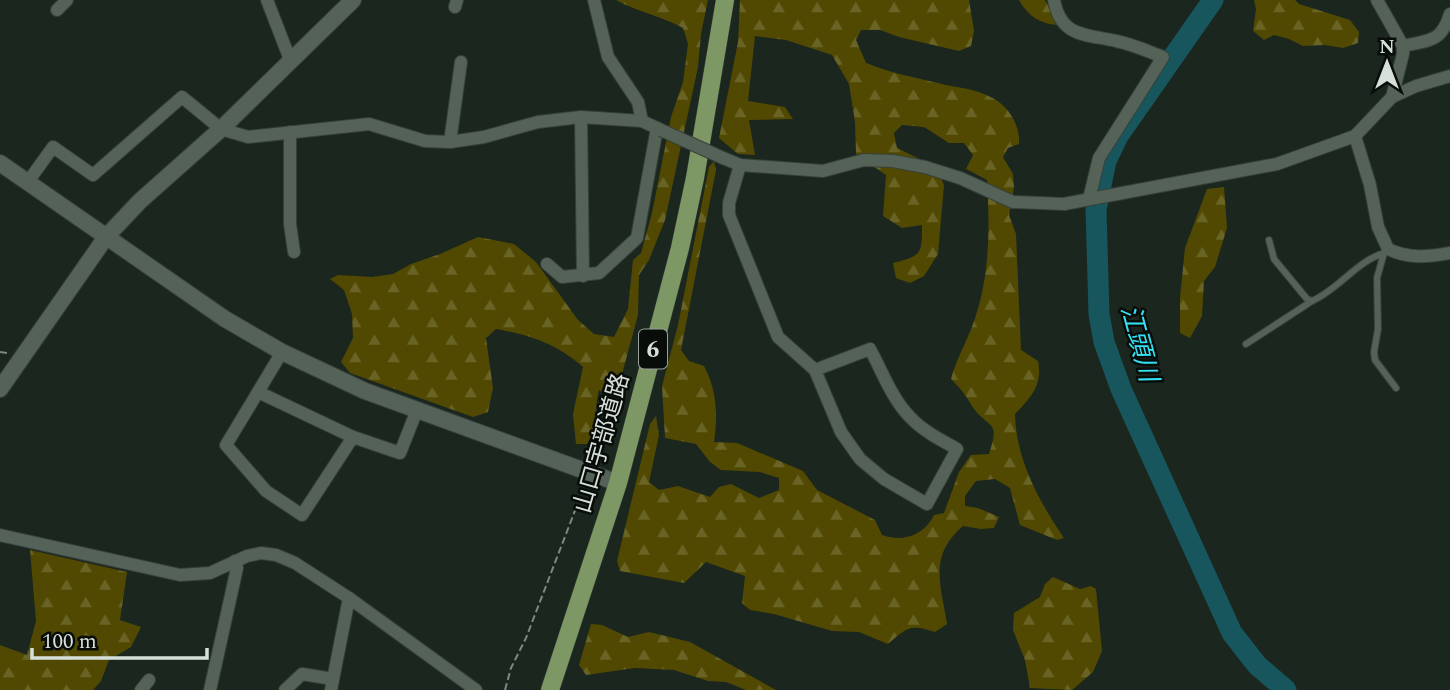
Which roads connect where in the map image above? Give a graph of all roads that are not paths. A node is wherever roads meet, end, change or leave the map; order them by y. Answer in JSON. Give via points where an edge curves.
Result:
{"nodes":[{"id":1,"x":67,"y":0,"type":"edge"},
{"id":2,"x":267,"y":0,"type":"edge"},
{"id":3,"x":353,"y":0,"type":"edge"},
{"id":4,"x":594,"y":0,"type":"edge"},
{"id":5,"x":725,"y":0,"type":"edge"},
{"id":6,"x":1054,"y":0,"type":"edge"},
{"id":7,"x":1377,"y":0,"type":"edge"},
{"id":8,"x":57,"y":10,"type":"dead end"},
{"id":9,"x":1450,"y":14,"type":"edge"},
{"id":10,"x":1403,"y":46,"type":"junction"},
{"id":11,"x":292,"y":62,"type":"junction"},
{"id":12,"x":461,"y":62,"type":"dead end"},
{"id":13,"x":1450,"y":76,"type":"edge"},
{"id":14,"x":1392,"y":97,"type":"junction"},
{"id":15,"x":581,"y":117,"type":"junction"},
{"id":16,"x":642,"y":121,"type":"junction"},
{"id":17,"x":221,"y":129,"type":"junction"},
{"id":18,"x":659,"y":129,"type":"junction"},
{"id":19,"x":290,"y":132,"type":"junction"},
{"id":20,"x":1355,"y":136,"type":"junction"},
{"id":21,"x":450,"y":142,"type":"junction"},
{"id":22,"x":0,"y":163,"type":"edge"},
{"id":23,"x":740,"y":165,"type":"junction"},
{"id":24,"x":27,"y":183,"type":"junction"},
{"id":25,"x":1095,"y":198,"type":"junction"},
{"id":26,"x":106,"y":237,"type":"junction"},
{"id":27,"x":1269,"y":240,"type":"dead end"},
{"id":28,"x":1386,"y":251,"type":"junction"},
{"id":29,"x":294,"y":252,"type":"dead end"},
{"id":30,"x":1450,"y":253,"type":"edge"},
{"id":31,"x":547,"y":264,"type":"dead end"},
{"id":32,"x":583,"y":276,"type":"junction"},
{"id":33,"x":1312,"y":302,"type":"junction"},
{"id":34,"x":1246,"y":344,"type":"dead end"},
{"id":35,"x":282,"y":352,"type":"junction"},
{"id":36,"x":815,"y":370,"type":"junction"},
{"id":37,"x":1396,"y":388,"type":"dead end"},
{"id":38,"x":0,"y":390,"type":"edge"},
{"id":39,"x":258,"y":392,"type":"junction"},
{"id":40,"x":417,"y":411,"type":"junction"},
{"id":41,"x":353,"y":437,"type":"junction"},
{"id":42,"x":618,"y":483,"type":"junction"},
{"id":43,"x":0,"y":535,"type":"edge"},
{"id":44,"x":235,"y":561,"type":"junction"},
{"id":45,"x":349,"y":598,"type":"junction"},
{"id":46,"x":332,"y":684,"type":"edge"},
{"id":47,"x":210,"y":690,"type":"edge"},
{"id":48,"x":285,"y":690,"type":"edge"},
{"id":49,"x":476,"y":690,"type":"edge"},
{"id":50,"x":550,"y":690,"type":"edge"}],
"edges":[{"from":1,"to":8,"type":"street"},
{"from":2,"to":11,"type":"street"},
{"from":3,"to":11,"type":"street"},
{"from":4,"to":16,"type":"street","via":[[608,57],[638,102]]},
{"from":5,"to":42,"type":"main road","name":"山口宇部道路","number":"6","via":[[695,178]]},
{"from":6,"to":25,"type":"street","via":[[1069,30],[1163,57],[1099,158]]},
{"from":7,"to":10,"type":"street"},
{"from":9,"to":10,"type":"street","via":[[1433,39]]},
{"from":10,"to":14,"type":"street"},
{"from":11,"to":17,"type":"street"},
{"from":12,"to":21,"type":"street"},
{"from":13,"to":14,"type":"street"},
{"from":14,"to":20,"type":"street"},
{"from":15,"to":16,"type":"street"},
{"from":15,"to":21,"type":"street","via":[[538,121]]},
{"from":15,"to":32,"type":"street"},
{"from":16,"to":18,"type":"street"},
{"from":17,"to":19,"type":"street","via":[[247,137]]},
{"from":17,"to":24,"type":"street","via":[[182,97],[93,176],[53,147]]},
{"from":17,"to":26,"type":"street"},
{"from":18,"to":23,"type":"street","bridge":true},
{"from":18,"to":32,"type":"street","via":[[637,238],[600,273]]},
{"from":19,"to":21,"type":"street","via":[[369,124],[425,141]]},
{"from":19,"to":29,"type":"street"},
{"from":20,"to":25,"type":"street","via":[[1278,164]]},
{"from":20,"to":28,"type":"street"},
{"from":22,"to":24,"type":"street"},
{"from":23,"to":25,"type":"street","via":[[823,171],[864,160],[893,161],[960,178],[1013,202],[1064,204]]},
{"from":23,"to":36,"type":"street","via":[[729,215],[778,337]]},
{"from":24,"to":26,"type":"street"},
{"from":26,"to":35,"type":"street","via":[[225,319]]},
{"from":26,"to":38,"type":"street"},
{"from":27,"to":33,"type":"lane","via":[[1274,259]]},
{"from":28,"to":30,"type":"street","via":[[1421,258]]},
{"from":28,"to":33,"type":"lane"},
{"from":28,"to":37,"type":"lane","via":[[1377,278],[1374,352]]},
{"from":31,"to":32,"type":"street","via":[[562,276]]},
{"from":33,"to":34,"type":"lane"},
{"from":35,"to":39,"type":"street"},
{"from":35,"to":40,"type":"street"},
{"from":36,"to":36,"type":"street","via":[[841,432],[860,459],[927,504],[957,449],[909,416],[870,349]]},
{"from":39,"to":41,"type":"street"},
{"from":39,"to":41,"type":"street","via":[[226,445],[266,491],[302,515]]},
{"from":40,"to":41,"type":"street","via":[[400,453]]},
{"from":40,"to":42,"type":"street"},
{"from":42,"to":50,"type":"main road","name":"山口宇部道路","number":"6"},
{"from":43,"to":44,"type":"street","via":[[180,575],[210,572]]},
{"from":44,"to":45,"type":"street","via":[[261,553],[276,555],[302,566]]},
{"from":44,"to":47,"type":"street"},
{"from":45,"to":46,"type":"street"},
{"from":45,"to":49,"type":"street"},
{"from":46,"to":48,"type":"street","via":[[302,674]]}]}
